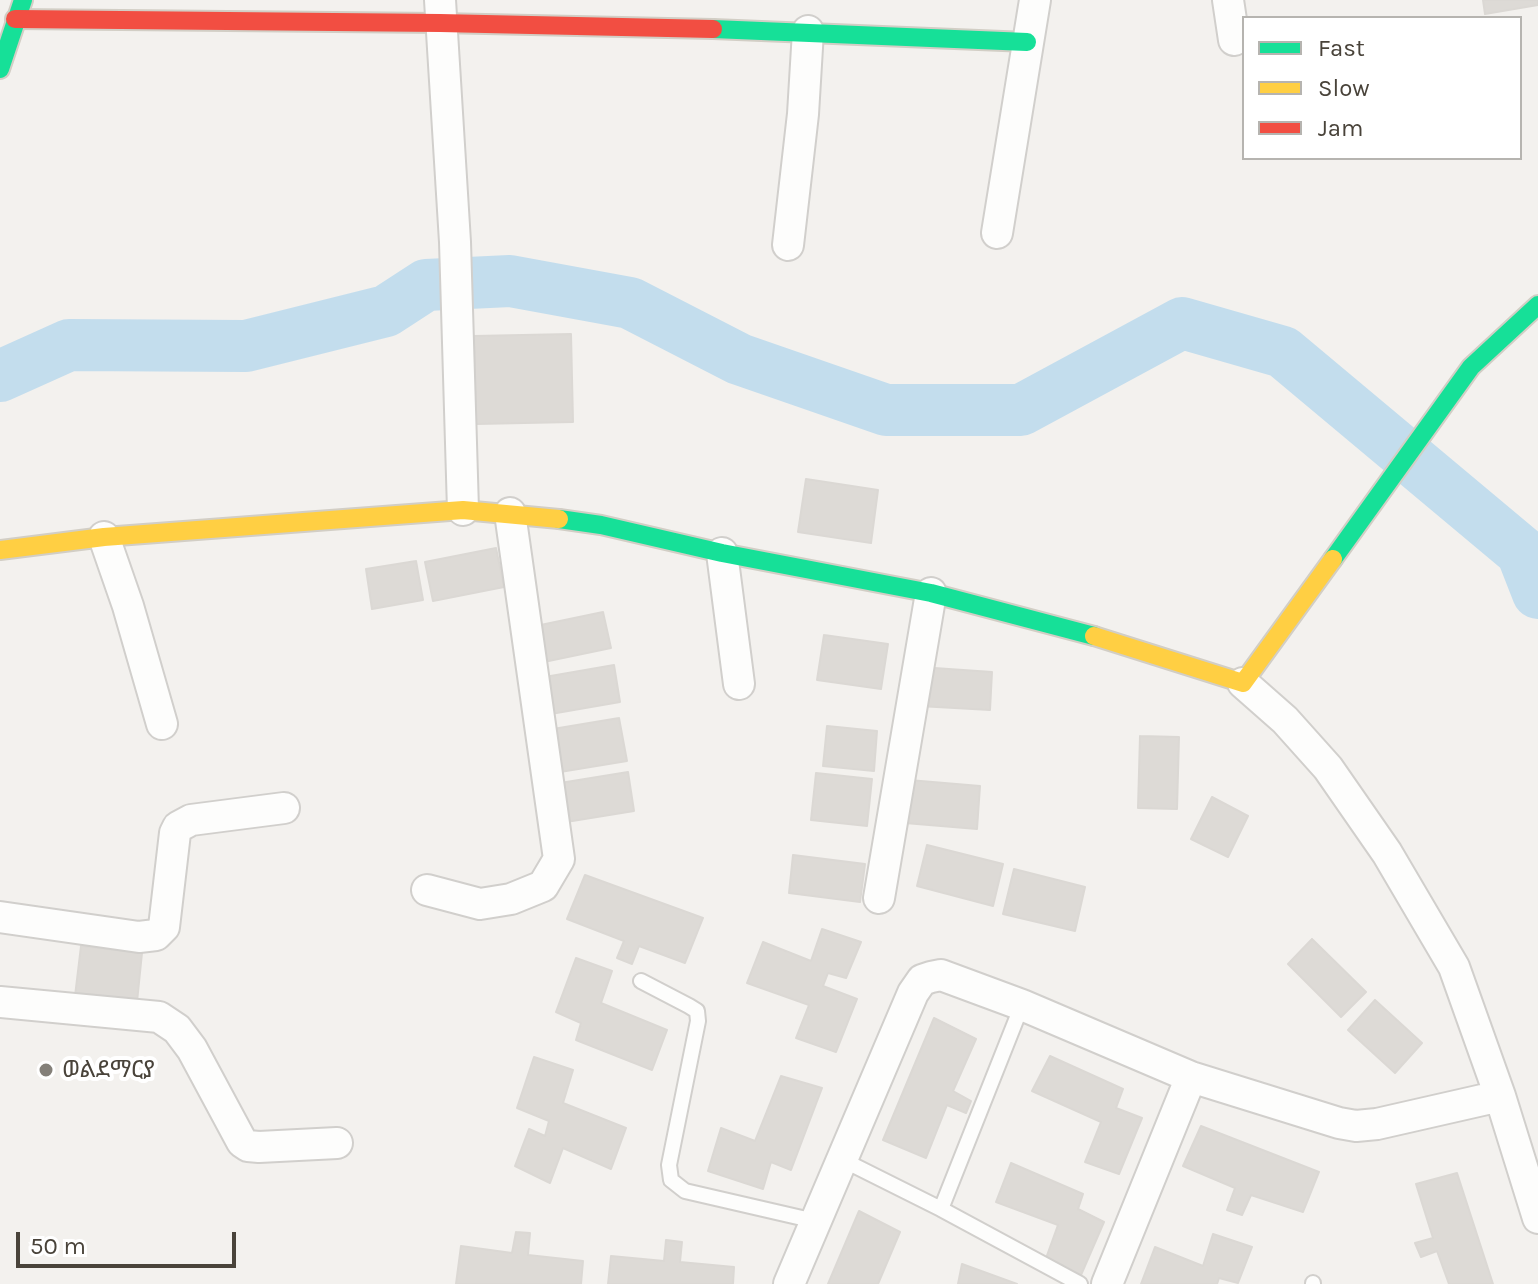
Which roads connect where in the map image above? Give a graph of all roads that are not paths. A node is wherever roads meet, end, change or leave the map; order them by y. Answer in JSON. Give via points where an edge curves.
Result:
{"nodes":[{"id":1,"x":23,"y":0,"type":"edge"},
{"id":2,"x":1035,"y":0,"type":"edge"},
{"id":3,"x":1228,"y":0,"type":"edge"},
{"id":4,"x":440,"y":12,"type":"edge"},
{"id":5,"x":15,"y":19,"type":"junction"},
{"id":6,"x":808,"y":31,"type":"junction"},
{"id":7,"x":1234,"y":40,"type":"dead end"},
{"id":8,"x":1027,"y":42,"type":"junction"},
{"id":9,"x":0,"y":69,"type":"edge"},
{"id":10,"x":997,"y":233,"type":"dead end"},
{"id":11,"x":788,"y":245,"type":"dead end"},
{"id":12,"x":1538,"y":305,"type":"edge"},
{"id":13,"x":463,"y":510,"type":"junction"},
{"id":14,"x":510,"y":513,"type":"junction"},
{"id":15,"x":104,"y":537,"type":"junction"},
{"id":16,"x":0,"y":550,"type":"edge"},
{"id":17,"x":722,"y":553,"type":"junction"},
{"id":18,"x":931,"y":593,"type":"junction"},
{"id":19,"x":1243,"y":683,"type":"junction"},
{"id":20,"x":739,"y":684,"type":"dead end"},
{"id":21,"x":162,"y":724,"type":"dead end"},
{"id":22,"x":284,"y":808,"type":"dead end"},
{"id":23,"x":427,"y":890,"type":"dead end"},
{"id":24,"x":879,"y":898,"type":"dead end"},
{"id":25,"x":0,"y":917,"type":"edge"},
{"id":26,"x":641,"y":981,"type":"dead end"},
{"id":27,"x":0,"y":1002,"type":"edge"},
{"id":28,"x":1022,"y":1005,"type":"junction"},
{"id":29,"x":1191,"y":1077,"type":"junction"},
{"id":30,"x":1500,"y":1096,"type":"junction"},
{"id":31,"x":337,"y":1143,"type":"dead end"},
{"id":32,"x":843,"y":1160,"type":"junction"},
{"id":33,"x":941,"y":1209,"type":"junction"},
{"id":34,"x":1538,"y":1218,"type":"edge"},
{"id":35,"x":815,"y":1221,"type":"junction"},
{"id":36,"x":789,"y":1284,"type":"edge"},
{"id":37,"x":1080,"y":1284,"type":"edge"},
{"id":38,"x":1107,"y":1284,"type":"edge"}],
"edges":[{"from":1,"to":5,"type":"street"},
{"from":2,"to":8,"type":"street"},
{"from":3,"to":7,"type":"street"},
{"from":4,"to":5,"type":"street"},
{"from":4,"to":6,"type":"street"},
{"from":4,"to":13,"type":"street","via":[[455,242]]},
{"from":5,"to":9,"type":"street"},
{"from":6,"to":8,"type":"street"},
{"from":6,"to":11,"type":"street"},
{"from":8,"to":10,"type":"street"},
{"from":12,"to":19,"type":"street","via":[[1471,367]]},
{"from":13,"to":14,"type":"street"},
{"from":13,"to":15,"type":"street"},
{"from":14,"to":17,"type":"street","via":[[601,525]]},
{"from":14,"to":23,"type":"street","via":[[559,859],[543,886],[511,899],[480,904]]},
{"from":15,"to":16,"type":"street"},
{"from":15,"to":21,"type":"street"},
{"from":17,"to":18,"type":"street"},
{"from":17,"to":20,"type":"street"},
{"from":18,"to":19,"type":"street","via":[[1062,626]]},
{"from":18,"to":24,"type":"street"},
{"from":19,"to":30,"type":"street","via":[[1328,768],[1387,853],[1454,967]]},
{"from":22,"to":25,"type":"street","via":[[191,820],[178,827],[164,927],[156,935]]},
{"from":26,"to":35,"type":"lane","via":[[697,1011],[669,1165],[671,1180],[685,1191]]},
{"from":27,"to":31,"type":"street","via":[[159,1017],[192,1049],[242,1142],[259,1147]]},
{"from":28,"to":29,"type":"street"},
{"from":28,"to":32,"type":"street","via":[[941,975],[922,980]]},
{"from":28,"to":33,"type":"lane"},
{"from":29,"to":30,"type":"street","via":[[1356,1126]]},
{"from":29,"to":38,"type":"street"},
{"from":30,"to":34,"type":"street"},
{"from":32,"to":33,"type":"lane"},
{"from":32,"to":35,"type":"street"},
{"from":33,"to":37,"type":"lane"},
{"from":35,"to":36,"type":"street"}]}
